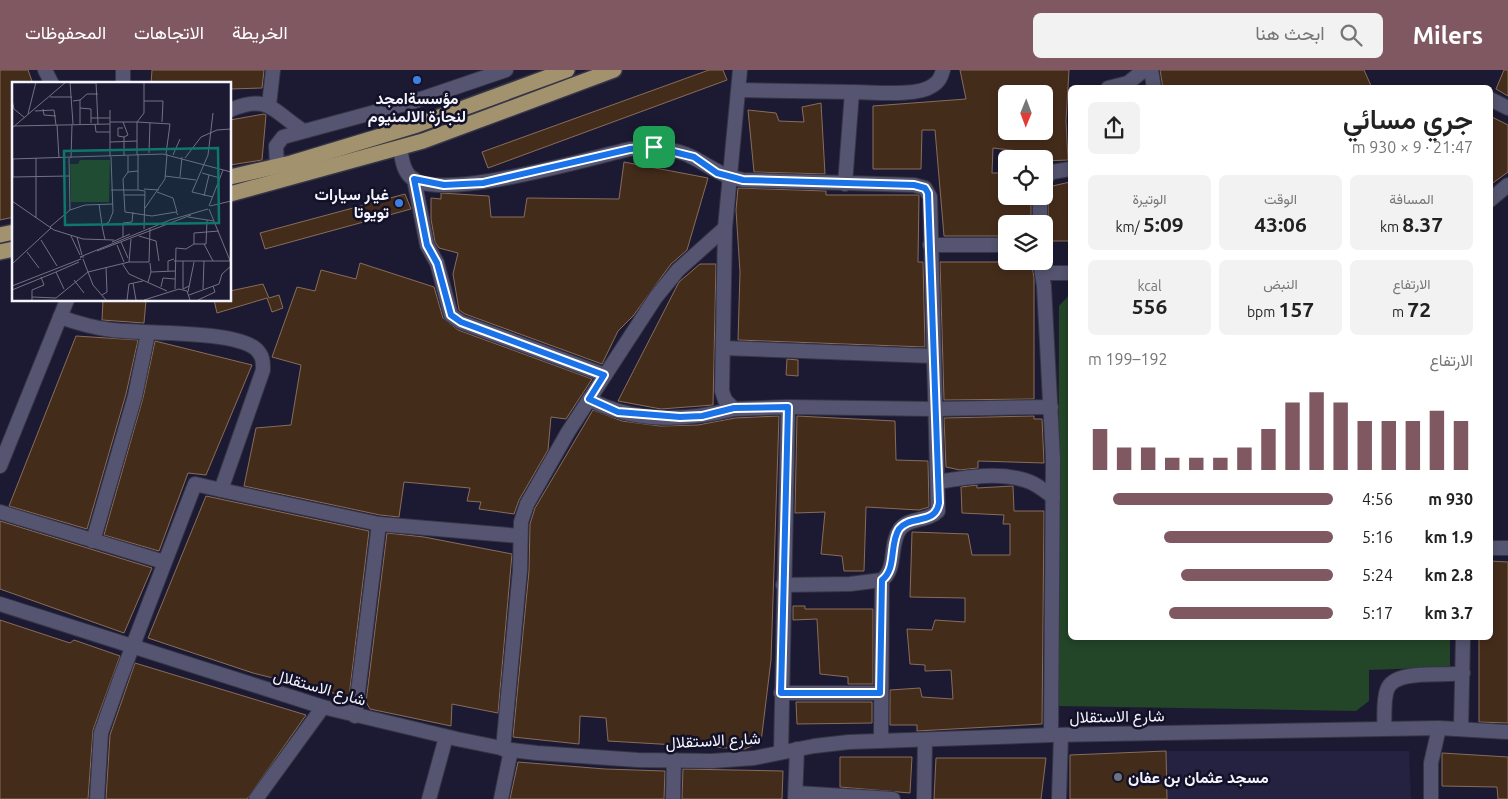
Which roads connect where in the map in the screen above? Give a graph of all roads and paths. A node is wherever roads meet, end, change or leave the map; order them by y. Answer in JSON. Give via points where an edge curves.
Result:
{"nodes":[{"id":1,"x":45,"y":70,"type":"edge"},
{"id":2,"x":273,"y":70,"type":"edge"},
{"id":3,"x":506,"y":70,"type":"edge"},
{"id":4,"x":567,"y":70,"type":"edge"},
{"id":5,"x":614,"y":70,"type":"edge"},
{"id":6,"x":740,"y":70,"type":"edge"},
{"id":7,"x":943,"y":70,"type":"edge"},
{"id":8,"x":1144,"y":70,"type":"edge"},
{"id":9,"x":1151,"y":70,"type":"edge"},
{"id":10,"x":51,"y":82,"type":"edge"},
{"id":11,"x":1120,"y":85,"type":"edge"},
{"id":12,"x":1154,"y":85,"type":"edge"},
{"id":13,"x":739,"y":90,"type":"junction"},
{"id":14,"x":852,"y":92,"type":"junction"},
{"id":15,"x":1493,"y":100,"type":"edge"},
{"id":16,"x":269,"y":105,"type":"junction"},
{"id":17,"x":1508,"y":108,"type":"edge"},
{"id":18,"x":231,"y":110,"type":"edge"},
{"id":19,"x":302,"y":130,"type":"junction"},
{"id":20,"x":400,"y":148,"type":"junction"},
{"id":21,"x":276,"y":166,"type":"junction"},
{"id":22,"x":1068,"y":169,"type":"edge"},
{"id":23,"x":1053,"y":172,"type":"edge"},
{"id":24,"x":231,"y":177,"type":"edge"},
{"id":25,"x":730,"y":178,"type":"junction"},
{"id":26,"x":414,"y":179,"type":"junction"},
{"id":27,"x":845,"y":184,"type":"junction"},
{"id":28,"x":1508,"y":185,"type":"edge"},
{"id":29,"x":231,"y":194,"type":"edge"},
{"id":30,"x":1493,"y":198,"type":"edge"},
{"id":31,"x":725,"y":228,"type":"junction"},
{"id":32,"x":930,"y":245,"type":"junction"},
{"id":33,"x":998,"y":245,"type":"edge"},
{"id":34,"x":1053,"y":269,"type":"edge"},
{"id":35,"x":1042,"y":270,"type":"edge"},
{"id":36,"x":1068,"y":273,"type":"edge"},
{"id":37,"x":67,"y":301,"type":"edge"},
{"id":38,"x":60,"y":317,"type":"junction"},
{"id":39,"x":148,"y":333,"type":"junction"},
{"id":40,"x":723,"y":348,"type":"junction"},
{"id":41,"x":933,"y":356,"type":"junction"},
{"id":42,"x":604,"y":375,"type":"junction"},
{"id":43,"x":589,"y":399,"type":"junction"},
{"id":44,"x":788,"y":407,"type":"junction"},
{"id":45,"x":1051,"y":407,"type":"junction"},
{"id":46,"x":734,"y":408,"type":"junction"},
{"id":47,"x":935,"y":409,"type":"junction"},
{"id":48,"x":0,"y":466,"type":"edge"},
{"id":49,"x":938,"y":482,"type":"junction"},
{"id":50,"x":221,"y":490,"type":"junction"},
{"id":51,"x":1053,"y":497,"type":"junction"},
{"id":52,"x":0,"y":512,"type":"edge"},
{"id":53,"x":379,"y":524,"type":"junction"},
{"id":54,"x":520,"y":536,"type":"junction"},
{"id":55,"x":93,"y":541,"type":"junction"},
{"id":56,"x":1493,"y":548,"type":"edge"},
{"id":57,"x":1508,"y":548,"type":"edge"},
{"id":58,"x":164,"y":562,"type":"junction"},
{"id":59,"x":882,"y":580,"type":"junction"},
{"id":60,"x":783,"y":585,"type":"junction"},
{"id":61,"x":0,"y":604,"type":"edge"},
{"id":62,"x":1463,"y":640,"type":"edge"},
{"id":63,"x":132,"y":646,"type":"junction"},
{"id":64,"x":1463,"y":673,"type":"junction"},
{"id":65,"x":781,"y":693,"type":"junction"},
{"id":66,"x":880,"y":693,"type":"junction"},
{"id":67,"x":323,"y":707,"type":"junction"},
{"id":68,"x":355,"y":716,"type":"junction"},
{"id":69,"x":1439,"y":728,"type":"junction"},
{"id":70,"x":1384,"y":729,"type":"junction"},
{"id":71,"x":1461,"y":729,"type":"junction"},
{"id":72,"x":1508,"y":732,"type":"edge"},
{"id":73,"x":1056,"y":735,"type":"junction"},
{"id":74,"x":446,"y":736,"type":"junction"},
{"id":75,"x":925,"y":740,"type":"junction"},
{"id":76,"x":881,"y":741,"type":"junction"},
{"id":77,"x":507,"y":749,"type":"junction"},
{"id":78,"x":797,"y":749,"type":"junction"},
{"id":79,"x":781,"y":752,"type":"junction"},
{"id":80,"x":674,"y":760,"type":"junction"},
{"id":81,"x":796,"y":796,"type":"edge"},
{"id":82,"x":98,"y":799,"type":"edge"},
{"id":83,"x":256,"y":799,"type":"edge"},
{"id":84,"x":429,"y":799,"type":"edge"},
{"id":85,"x":501,"y":799,"type":"edge"},
{"id":86,"x":672,"y":799,"type":"edge"},
{"id":87,"x":893,"y":799,"type":"edge"},
{"id":88,"x":924,"y":799,"type":"edge"},
{"id":89,"x":1059,"y":799,"type":"edge"},
{"id":90,"x":1431,"y":799,"type":"edge"}],
"edges":[{"from":1,"to":10,"type":"street"},
{"from":2,"to":16,"type":"street"},
{"from":3,"to":19,"type":"street","via":[[412,102]]},
{"from":4,"to":21,"type":"main road","via":[[417,125]]},
{"from":5,"to":20,"type":"main road"},
{"from":6,"to":13,"type":"street"},
{"from":7,"to":14,"type":"street","via":[[934,86],[917,92]]},
{"from":8,"to":11,"type":"street","via":[[1128,83]]},
{"from":9,"to":12,"type":"street"},
{"from":13,"to":14,"type":"street"},
{"from":13,"to":25,"type":"street"},
{"from":14,"to":27,"type":"street"},
{"from":15,"to":17,"type":"street"},
{"from":16,"to":18,"type":"street","via":[[251,103]]},
{"from":16,"to":19,"type":"street"},
{"from":19,"to":21,"type":"street","via":[[278,141]]},
{"from":20,"to":26,"type":"street","via":[[406,172]]},
{"from":20,"to":29,"type":"main road"},
{"from":21,"to":24,"type":"main road"},
{"from":22,"to":23,"type":"street"},
{"from":25,"to":26,"type":"street","via":[[694,157],[654,147],[630,149],[483,183],[444,185]]},
{"from":25,"to":27,"type":"street"},
{"from":25,"to":31,"type":"street"},
{"from":26,"to":42,"type":"street","via":[[427,245],[437,263],[451,315],[461,322]]},
{"from":27,"to":32,"type":"street","via":[[925,188],[930,197]]},
{"from":28,"to":30,"type":"street"},
{"from":31,"to":40,"type":"street"},
{"from":31,"to":42,"type":"street","via":[[665,285]]},
{"from":32,"to":33,"type":"street"},
{"from":32,"to":41,"type":"street"},
{"from":34,"to":36,"type":"street"},
{"from":35,"to":45,"type":"street"},
{"from":37,"to":38,"type":"street"},
{"from":38,"to":39,"type":"street","via":[[111,330]]},
{"from":38,"to":48,"type":"street"},
{"from":39,"to":50,"type":"street","via":[[207,336],[239,342],[254,348],[263,357],[263,370]]},
{"from":39,"to":55,"type":"street","via":[[135,396]]},
{"from":40,"to":41,"type":"street"},
{"from":40,"to":46,"type":"street","via":[[722,392]]},
{"from":41,"to":47,"type":"street"},
{"from":42,"to":43,"type":"street"},
{"from":43,"to":46,"type":"street","via":[[611,410],[635,415],[694,417]]},
{"from":43,"to":54,"type":"street","via":[[527,504]]},
{"from":44,"to":46,"type":"street"},
{"from":44,"to":47,"type":"street"},
{"from":44,"to":60,"type":"street"},
{"from":45,"to":47,"type":"street"},
{"from":45,"to":51,"type":"street"},
{"from":47,"to":49,"type":"street"},
{"from":49,"to":51,"type":"street","via":[[1001,476],[1031,482]]},
{"from":49,"to":59,"type":"street","via":[[938,511],[900,528],[890,571]]},
{"from":50,"to":53,"type":"street"},
{"from":50,"to":58,"type":"street","via":[[195,484]]},
{"from":51,"to":73,"type":"street"},
{"from":52,"to":55,"type":"street"},
{"from":53,"to":54,"type":"street"},
{"from":53,"to":68,"type":"street"},
{"from":54,"to":77,"type":"street"},
{"from":55,"to":58,"type":"street"},
{"from":56,"to":57,"type":"street"},
{"from":58,"to":63,"type":"street"},
{"from":59,"to":60,"type":"street"},
{"from":59,"to":66,"type":"street"},
{"from":60,"to":65,"type":"street"},
{"from":61,"to":63,"type":"street","name":"شارع الاستقلال"},
{"from":62,"to":64,"type":"street"},
{"from":63,"to":67,"type":"street","name":"شارع الاستقلال"},
{"from":63,"to":82,"type":"street","via":[[101,733]]},
{"from":64,"to":70,"type":"street","via":[[1410,675],[1394,681],[1387,689]]},
{"from":64,"to":71,"type":"street"},
{"from":65,"to":66,"type":"street"},
{"from":65,"to":79,"type":"street"},
{"from":66,"to":76,"type":"street"},
{"from":67,"to":68,"type":"street","name":"شارع الاستقلال"},
{"from":67,"to":83,"type":"street"},
{"from":68,"to":74,"type":"street","name":"شارع الاستقلال"},
{"from":69,"to":70,"type":"street","name":"شارع الاستقلال"},
{"from":69,"to":71,"type":"street","name":"شارع الاستقلال"},
{"from":69,"to":90,"type":"street","via":[[1432,763]]},
{"from":70,"to":73,"type":"street","name":"شارع الاستقلال"},
{"from":71,"to":72,"type":"street","name":"شارع الاستقلال"},
{"from":73,"to":75,"type":"street","name":"شارع الاستقلال"},
{"from":73,"to":89,"type":"street"},
{"from":74,"to":77,"type":"street","name":"شارع الاستقلال"},
{"from":74,"to":84,"type":"street"},
{"from":75,"to":76,"type":"street","name":"شارع الاستقلال"},
{"from":75,"to":88,"type":"street"},
{"from":76,"to":78,"type":"street","name":"شارع الاستقلال"},
{"from":77,"to":80,"type":"street","name":"شارع الاستقلال"},
{"from":77,"to":85,"type":"street"},
{"from":78,"to":79,"type":"street","name":"شارع الاستقلال"},
{"from":78,"to":81,"type":"street"},
{"from":79,"to":80,"type":"street","name":"شارع الاستقلال","via":[[754,758]]},
{"from":80,"to":86,"type":"street"},
{"from":81,"to":87,"type":"street"}]}
